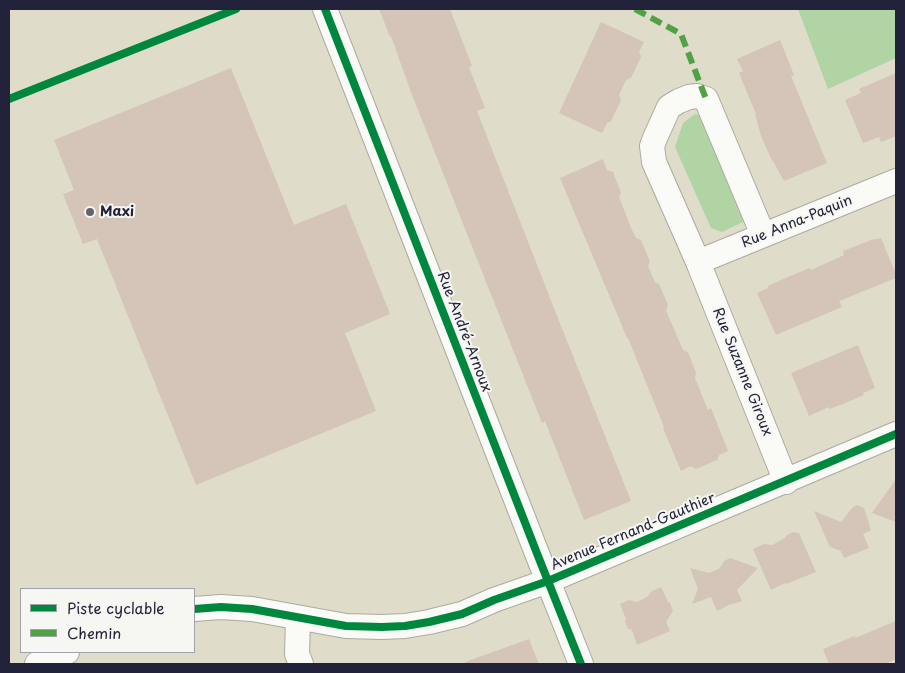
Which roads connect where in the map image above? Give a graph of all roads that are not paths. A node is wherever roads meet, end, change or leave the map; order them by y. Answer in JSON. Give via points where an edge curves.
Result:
{"nodes":[{"id":1,"x":324,"y":9,"type":"edge"},
{"id":2,"x":896,"y":181,"type":"edge"},
{"id":3,"x":763,"y":236,"type":"junction"},
{"id":4,"x":698,"y":262,"type":"junction"},
{"id":5,"x":896,"y":434,"type":"edge"},
{"id":6,"x":786,"y":482,"type":"junction"},
{"id":7,"x":548,"y":581,"type":"junction"},
{"id":8,"x":195,"y":609,"type":"edge"},
{"id":9,"x":298,"y":618,"type":"junction"},
{"id":10,"x":64,"y":653,"type":"edge"},
{"id":11,"x":37,"y":664,"type":"edge"},
{"id":12,"x":301,"y":664,"type":"edge"},
{"id":13,"x":581,"y":664,"type":"edge"}],
"edges":[{"from":1,"to":7,"type":"street","name":"Rue André-Arnoux"},
{"from":2,"to":3,"type":"street","name":"Rue Anna-Paquin"},
{"from":3,"to":4,"type":"street","name":"Rue Anna-Paquin"},
{"from":3,"to":4,"type":"street","name":"Rue Suzanne Giroux","via":[[706,99],[697,96],[678,101],[669,107],[652,146],[654,162]]},
{"from":4,"to":6,"type":"street","name":"Rue Suzanne Giroux"},
{"from":5,"to":6,"type":"street","name":"Avenue Fernand-Gauthier"},
{"from":6,"to":7,"type":"street","name":"Avenue Fernand-Gauthier"},
{"from":7,"to":9,"type":"street","name":"Avenue Fernand-Gauthier","via":[[462,614],[405,626],[346,626]]},
{"from":7,"to":13,"type":"street","name":"Rue André-Arnoux"},
{"from":8,"to":9,"type":"street","name":"Avenue Fernand-Gauthier","via":[[252,609]]},
{"from":9,"to":12,"type":"street","via":[[297,654]]},
{"from":10,"to":11,"type":"street"}]}
